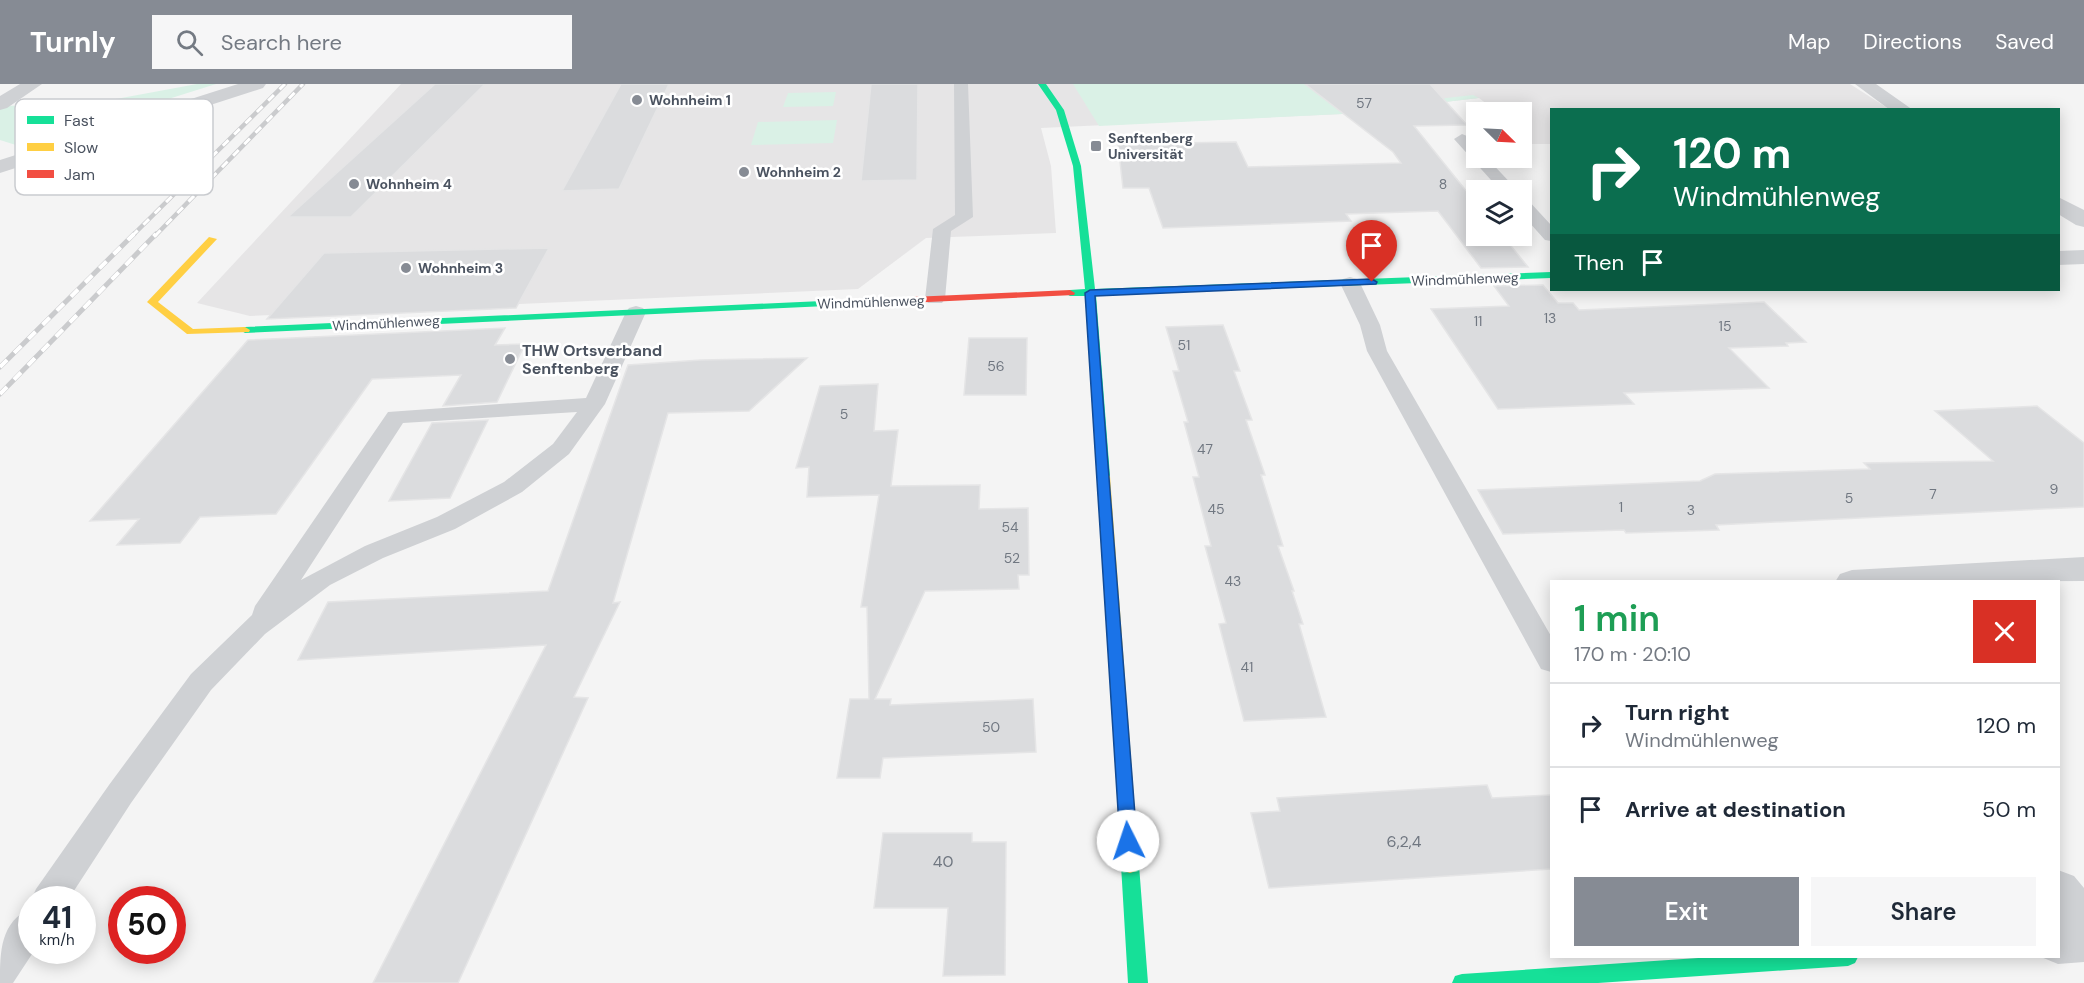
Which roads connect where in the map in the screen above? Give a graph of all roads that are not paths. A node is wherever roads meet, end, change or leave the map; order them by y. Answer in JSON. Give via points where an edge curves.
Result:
{"nodes":[{"id":1,"x":33,"y":84,"type":"edge"},
{"id":2,"x":257,"y":84,"type":"edge"},
{"id":3,"x":961,"y":84,"type":"edge"},
{"id":4,"x":1042,"y":84,"type":"edge"},
{"id":5,"x":1864,"y":84,"type":"edge"},
{"id":6,"x":211,"y":99,"type":"edge"},
{"id":7,"x":0,"y":104,"type":"edge"},
{"id":8,"x":1901,"y":108,"type":"edge"},
{"id":9,"x":1462,"y":139,"type":"dead end"},
{"id":10,"x":1466,"y":144,"type":"edge"},
{"id":11,"x":15,"y":162,"type":"edge"},
{"id":12,"x":0,"y":167,"type":"edge"},
{"id":13,"x":1488,"y":168,"type":"edge"},
{"id":14,"x":1500,"y":180,"type":"edge"},
{"id":15,"x":2060,"y":205,"type":"edge"},
{"id":16,"x":1532,"y":215,"type":"edge"},
{"id":17,"x":2084,"y":220,"type":"edge"},
{"id":18,"x":1550,"y":235,"type":"edge"},
{"id":19,"x":212,"y":239,"type":"dead end"},
{"id":20,"x":2084,"y":257,"type":"edge"},
{"id":21,"x":2060,"y":258,"type":"edge"},
{"id":22,"x":1550,"y":275,"type":"edge"},
{"id":23,"x":1350,"y":283,"type":"junction"},
{"id":24,"x":1090,"y":293,"type":"junction"},
{"id":25,"x":935,"y":299,"type":"junction"},
{"id":26,"x":636,"y":312,"type":"junction"},
{"id":27,"x":594,"y":404,"type":"junction"},
{"id":28,"x":2084,"y":569,"type":"edge"},
{"id":29,"x":1888,"y":580,"type":"edge"},
{"id":30,"x":255,"y":627,"type":"junction"},
{"id":31,"x":1550,"y":659,"type":"edge"},
{"id":32,"x":58,"y":886,"type":"edge"},
{"id":33,"x":2060,"y":892,"type":"edge"},
{"id":34,"x":2084,"y":921,"type":"edge"},
{"id":35,"x":2084,"y":941,"type":"edge"},
{"id":36,"x":2060,"y":943,"type":"edge"},
{"id":37,"x":18,"y":945,"type":"edge"},
{"id":38,"x":1833,"y":958,"type":"edge"},
{"id":39,"x":0,"y":971,"type":"edge"},
{"id":40,"x":1138,"y":983,"type":"edge"},
{"id":41,"x":1462,"y":983,"type":"edge"}],
"edges":[{"from":1,"to":7,"type":"street"},
{"from":2,"to":6,"type":"street"},
{"from":3,"to":25,"type":"lane","via":[[964,217],[942,229]]},
{"from":4,"to":24,"type":"street","via":[[1060,110],[1077,166]]},
{"from":5,"to":8,"type":"street"},
{"from":9,"to":10,"type":"lane"},
{"from":11,"to":12,"type":"street"},
{"from":13,"to":14,"type":"lane"},
{"from":15,"to":17,"type":"street"},
{"from":16,"to":18,"type":"lane"},
{"from":19,"to":26,"type":"street","name":"Windmühlenweg","via":[[152,302],[191,332]]},
{"from":20,"to":21,"type":"street"},
{"from":22,"to":23,"type":"street","name":"Windmühlenweg"},
{"from":23,"to":24,"type":"street","name":"Windmühlenweg"},
{"from":23,"to":31,"type":"lane","via":[[1370,325],[1377,351]]},
{"from":24,"to":25,"type":"street","name":"Windmühlenweg"},
{"from":24,"to":40,"type":"street"},
{"from":25,"to":26,"type":"street","name":"Windmühlenweg"},
{"from":26,"to":27,"type":"lane"},
{"from":27,"to":30,"type":"lane","via":[[561,449],[513,487],[446,523],[321,579]]},
{"from":27,"to":30,"type":"lane","via":[[396,417]]},
{"from":28,"to":29,"type":"street"},
{"from":30,"to":32,"type":"lane","via":[[201,682]]},
{"from":33,"to":34,"type":"street"},
{"from":35,"to":36,"type":"street"},
{"from":37,"to":39,"type":"lane"},
{"from":38,"to":41,"type":"street"}]}
